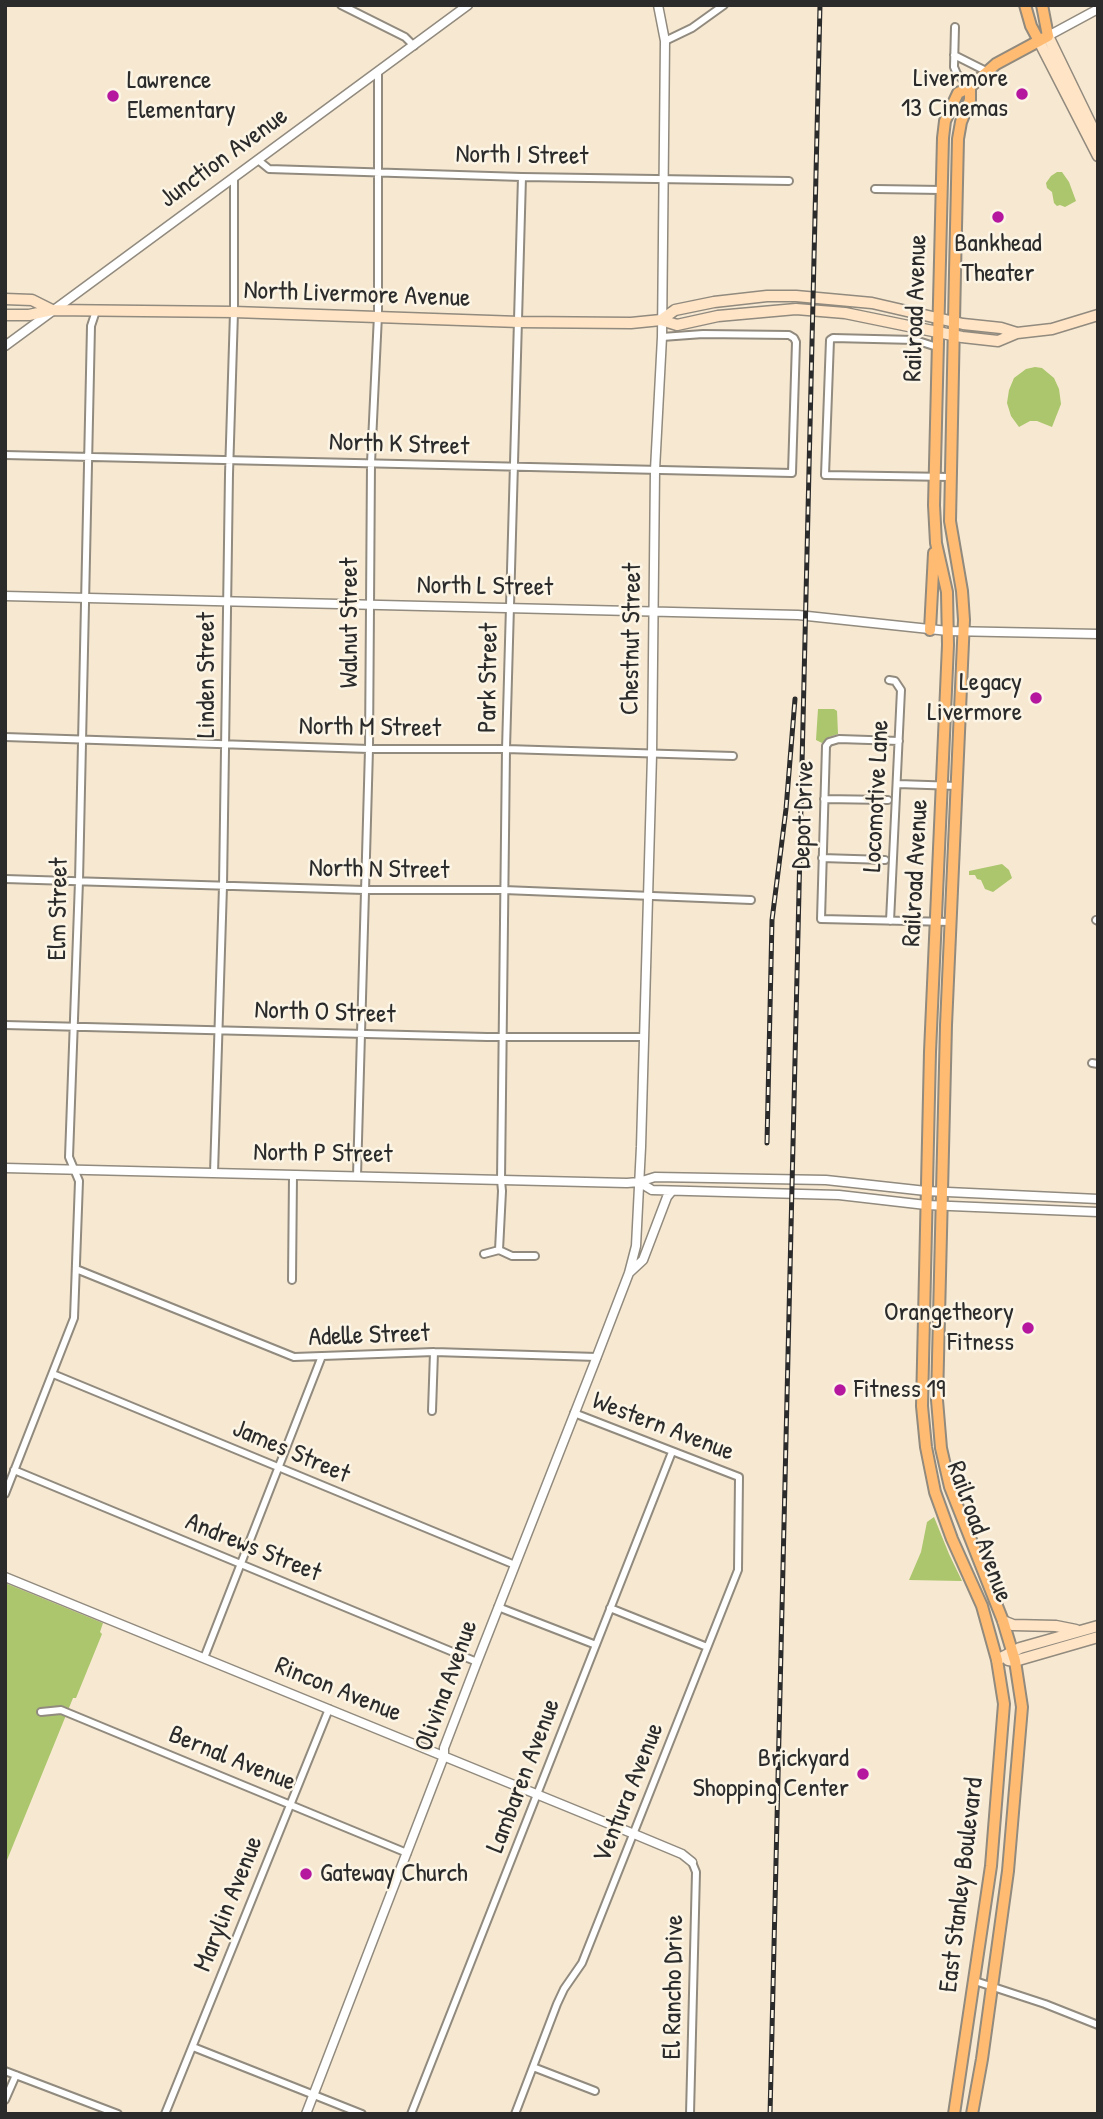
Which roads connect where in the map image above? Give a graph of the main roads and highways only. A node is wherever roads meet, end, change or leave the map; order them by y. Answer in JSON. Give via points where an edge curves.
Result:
{"nodes":[{"id":1,"x":1025,"y":5,"type":"edge"},
{"id":2,"x":1042,"y":5,"type":"edge"},
{"id":3,"x":1044,"y":38,"type":"junction"},
{"id":4,"x":970,"y":87,"type":"junction"},
{"id":5,"x":1098,"y":139,"type":"edge"},
{"id":6,"x":1098,"y":156,"type":"edge"},
{"id":7,"x":5,"y":299,"type":"edge"},
{"id":8,"x":52,"y":310,"type":"junction"},
{"id":9,"x":5,"y":315,"type":"edge"},
{"id":10,"x":1098,"y":315,"type":"edge"},
{"id":11,"x":939,"y":317,"type":"junction"},
{"id":12,"x":661,"y":320,"type":"junction"},
{"id":13,"x":953,"y":321,"type":"junction"},
{"id":14,"x":938,"y":331,"type":"junction"},
{"id":15,"x":1017,"y":333,"type":"junction"},
{"id":16,"x":953,"y":335,"type":"junction"},
{"id":17,"x":934,"y":530,"type":"junction"},
{"id":18,"x":930,"y":630,"type":"road end"},
{"id":19,"x":1003,"y":1621,"type":"junction"},
{"id":20,"x":1098,"y":1626,"type":"edge"},
{"id":21,"x":1077,"y":1630,"type":"junction"},
{"id":22,"x":1098,"y":1637,"type":"edge"},
{"id":23,"x":1013,"y":1656,"type":"junction"},
{"id":24,"x":997,"y":1660,"type":"junction"},
{"id":25,"x":954,"y":2114,"type":"edge"},
{"id":26,"x":972,"y":2114,"type":"edge"}],
"edges":[{"from":1,"to":3,"type":"main road","via":[[1031,26]]},
{"from":2,"to":3,"type":"main road"},
{"from":3,"to":4,"type":"main road","via":[[986,71]]},
{"from":3,"to":5,"type":"main road"},
{"from":3,"to":6,"type":"main road"},
{"from":4,"to":11,"type":"main road","name":"Railroad Avenue","via":[[958,93],[945,121]]},
{"from":4,"to":13,"type":"main road","name":"Railroad Avenue","via":[[958,139]]},
{"from":7,"to":8,"type":"main road","name":"North Livermore Avenue","via":[[32,300]]},
{"from":8,"to":9,"type":"main road","name":"North Livermore Avenue"},
{"from":8,"to":12,"type":"main road","name":"North Livermore Avenue","via":[[519,322]]},
{"from":10,"to":15,"type":"main road","name":"North Livermore Avenue"},
{"from":11,"to":12,"type":"main road","name":"North Livermore Avenue","via":[[859,301],[767,296],[675,310]]},
{"from":11,"to":13,"type":"main road","name":"North Livermore Avenue"},
{"from":11,"to":14,"type":"main road","name":"Railroad Avenue"},
{"from":12,"to":14,"type":"main road","name":"North Livermore Avenue","via":[[677,325],[796,309],[845,313]]},
{"from":13,"to":15,"type":"main road","name":"North Livermore Avenue"},
{"from":13,"to":16,"type":"main road","name":"Railroad Avenue"},
{"from":14,"to":16,"type":"main road","name":"North Livermore Avenue"},
{"from":14,"to":17,"type":"main road","name":"Railroad Avenue"},
{"from":15,"to":16,"type":"main road","name":"North Livermore Avenue","via":[[998,341]]},
{"from":16,"to":19,"type":"main road","name":"Railroad Avenue","via":[[950,521],[962,591],[963,631],[937,1400],[941,1448],[956,1508]]},
{"from":17,"to":18,"type":"main road"},
{"from":17,"to":24,"type":"main road","name":"Railroad Avenue","via":[[947,592],[948,631],[921,1387],[926,1447],[940,1507],[982,1606]]},
{"from":19,"to":21,"type":"main road"},
{"from":19,"to":23,"type":"main road","name":"Railroad Avenue"},
{"from":20,"to":21,"type":"main road"},
{"from":21,"to":23,"type":"main road"},
{"from":22,"to":23,"type":"main road"},
{"from":23,"to":24,"type":"main road"},
{"from":23,"to":26,"type":"main road","name":"East Stanley Boulevard","via":[[1022,1707],[1008,1871]]},
{"from":24,"to":25,"type":"main road","name":"East Stanley Boulevard","via":[[1004,1704],[990,1866]]}]}
